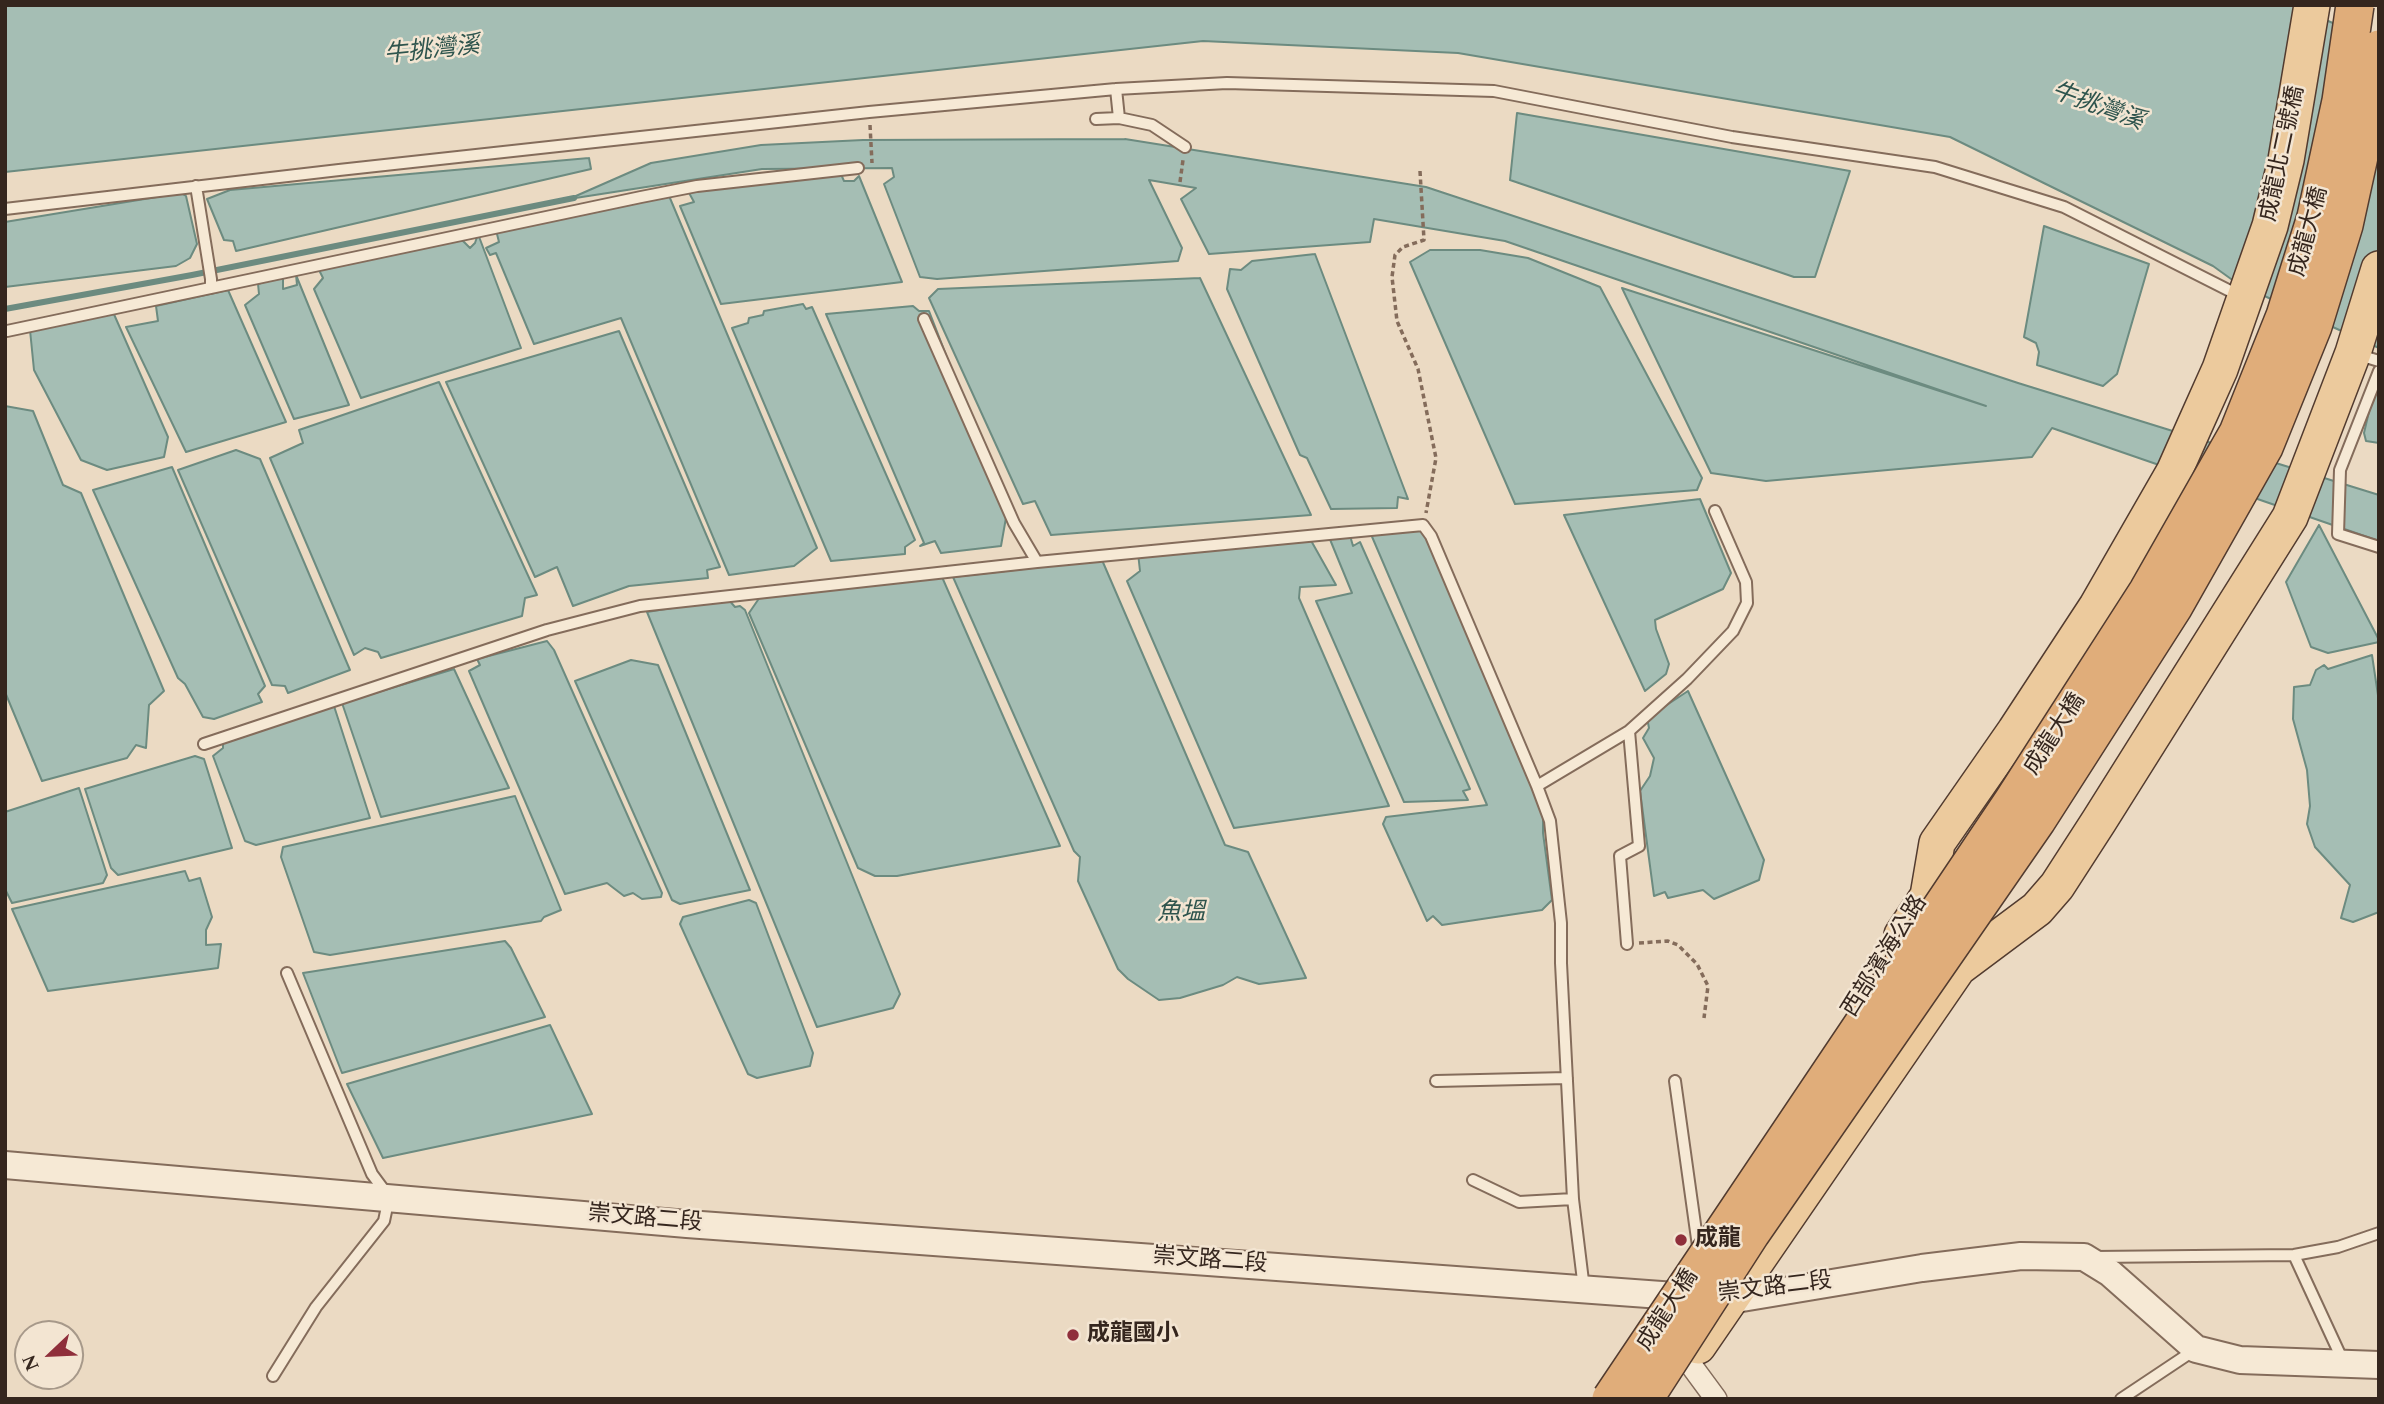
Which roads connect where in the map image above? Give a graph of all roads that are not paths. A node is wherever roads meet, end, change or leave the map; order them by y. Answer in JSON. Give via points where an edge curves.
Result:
{"nodes":[{"id":1,"x":2312,"y":5,"type":"edge"},
{"id":2,"x":2355,"y":5,"type":"edge"},
{"id":3,"x":2379,"y":49,"type":"edge"},
{"id":4,"x":1116,"y":89,"type":"junction"},
{"id":5,"x":1119,"y":118,"type":"junction"},
{"id":6,"x":1096,"y":119,"type":"dead end"},
{"id":7,"x":1185,"y":147,"type":"road end"},
{"id":8,"x":858,"y":168,"type":"dead end"},
{"id":9,"x":196,"y":186,"type":"junction"},
{"id":10,"x":5,"y":209,"type":"edge"},
{"id":11,"x":2379,"y":269,"type":"edge"},
{"id":12,"x":211,"y":283,"type":"junction"},
{"id":13,"x":2246,"y":299,"type":"junction"},
{"id":14,"x":924,"y":319,"type":"dead end"},
{"id":15,"x":7,"y":331,"type":"edge"},
{"id":16,"x":2370,"y":362,"type":"edge"},
{"id":17,"x":2326,"y":467,"type":"junction"},
{"id":18,"x":1715,"y":511,"type":"dead end"},
{"id":19,"x":2379,"y":547,"type":"edge"},
{"id":20,"x":1037,"y":562,"type":"junction"},
{"id":21,"x":1629,"y":731,"type":"junction"},
{"id":22,"x":204,"y":744,"type":"dead end"},
{"id":23,"x":1997,"y":757,"type":"junction"},
{"id":24,"x":1537,"y":786,"type":"junction"},
{"id":25,"x":2099,"y":821,"type":"junction"},
{"id":26,"x":1627,"y":944,"type":"road end"},
{"id":27,"x":287,"y":973,"type":"dead end"},
{"id":28,"x":1567,"y":1077,"type":"junction"},
{"id":29,"x":1436,"y":1081,"type":"dead end"},
{"id":30,"x":1675,"y":1081,"type":"dead end"},
{"id":31,"x":5,"y":1165,"type":"edge"},
{"id":32,"x":1473,"y":1180,"type":"dead end"},
{"id":33,"x":389,"y":1198,"type":"junction"},
{"id":34,"x":1573,"y":1199,"type":"junction"},
{"id":35,"x":2379,"y":1233,"type":"edge"},
{"id":36,"x":1698,"y":1246,"type":"junction"},
{"id":37,"x":2294,"y":1255,"type":"junction"},
{"id":38,"x":2084,"y":1257,"type":"junction"},
{"id":39,"x":1584,"y":1289,"type":"junction"},
{"id":40,"x":1667,"y":1295,"type":"junction"},
{"id":41,"x":1730,"y":1300,"type":"junction"},
{"id":42,"x":1646,"y":1331,"type":"junction"},
{"id":43,"x":2196,"y":1349,"type":"junction"},
{"id":44,"x":1688,"y":1361,"type":"junction"},
{"id":45,"x":2344,"y":1364,"type":"junction"},
{"id":46,"x":2379,"y":1366,"type":"edge"},
{"id":47,"x":273,"y":1376,"type":"dead end"},
{"id":48,"x":1600,"y":1399,"type":"edge"},
{"id":49,"x":1611,"y":1399,"type":"edge"},
{"id":50,"x":1644,"y":1399,"type":"edge"},
{"id":51,"x":1663,"y":1399,"type":"edge"},
{"id":52,"x":1716,"y":1399,"type":"edge"},
{"id":53,"x":2121,"y":1399,"type":"edge"}],
"edges":[{"from":1,"to":13,"type":"main road","name":"成龍北二號橋","via":[[2283,173]]},
{"from":2,"to":49,"type":"highway","name":"成龍大橋","bridge":true,"via":[[2341,101],[2316,217],[2286,316],[2238,433],[2148,591],[2013,801]]},
{"from":3,"to":50,"type":"highway","name":"成龍大橋","bridge":true,"via":[[2344,225],[2313,326],[2264,447],[2174,606],[2037,820],[1751,1233]]},
{"from":4,"to":5,"type":"lane"},
{"from":4,"to":9,"type":"lane"},
{"from":4,"to":13,"type":"lane","via":[[1227,83],[1494,91],[1732,137],[1936,167],[2064,207]]},
{"from":5,"to":6,"type":"lane"},
{"from":5,"to":7,"type":"lane","via":[[1152,125]]},
{"from":8,"to":12,"type":"lane","via":[[697,186]]},
{"from":9,"to":10,"type":"lane"},
{"from":9,"to":12,"type":"lane"},
{"from":11,"to":16,"type":"main road"},
{"from":12,"to":15,"type":"lane"},
{"from":13,"to":23,"type":"main road","name":"西部濱海公路","via":[[2174,472],[2097,606]]},
{"from":14,"to":20,"type":"lane","via":[[1014,523]]},
{"from":16,"to":17,"type":"main road"},
{"from":17,"to":19,"type":"lane","via":[[2338,534]]},
{"from":17,"to":25,"type":"main road"},
{"from":18,"to":21,"type":"lane","via":[[1746,582],[1747,603],[1732,631]]},
{"from":20,"to":22,"type":"lane","via":[[640,606],[547,630]]},
{"from":20,"to":24,"type":"lane","via":[[1423,525]]},
{"from":21,"to":24,"type":"lane"},
{"from":21,"to":26,"type":"lane","via":[[1639,846],[1620,856]]},
{"from":23,"to":25,"type":"main road"},
{"from":23,"to":36,"type":"main road","name":"西部濱海公路","via":[[1937,843],[1928,896]]},
{"from":24,"to":28,"type":"lane","via":[[1550,821],[1561,923]]},
{"from":25,"to":41,"type":"main road","via":[[2037,909],[1958,968]]},
{"from":27,"to":33,"type":"lane","via":[[372,1174]]},
{"from":28,"to":29,"type":"lane"},
{"from":28,"to":34,"type":"lane"},
{"from":30,"to":36,"type":"lane"},
{"from":31,"to":33,"type":"street","name":"崇文路二段"},
{"from":32,"to":34,"type":"lane","via":[[1518,1202]]},
{"from":33,"to":39,"type":"street","name":"崇文路二段"},
{"from":33,"to":47,"type":"lane","via":[[384,1221],[316,1307]]},
{"from":34,"to":39,"type":"lane"},
{"from":35,"to":37,"type":"lane"},
{"from":36,"to":40,"type":"main road","name":"西部濱海公路"},
{"from":37,"to":38,"type":"lane"},
{"from":37,"to":45,"type":"lane"},
{"from":38,"to":41,"type":"street","name":"崇文路二段","via":[[2021,1256],[1934,1266]]},
{"from":38,"to":43,"type":"street","via":[[2110,1273]]},
{"from":39,"to":40,"type":"street","name":"崇文路二段"},
{"from":40,"to":41,"type":"street","name":"崇文路二段"},
{"from":40,"to":42,"type":"main road","name":"西部濱海公路"},
{"from":41,"to":44,"type":"main road"},
{"from":42,"to":44,"type":"street","via":[[1674,1346]]},
{"from":42,"to":48,"type":"main road","name":"西部濱海公路"},
{"from":43,"to":45,"type":"street","via":[[2240,1360]]},
{"from":43,"to":53,"type":"lane"},
{"from":44,"to":51,"type":"main road"},
{"from":44,"to":52,"type":"street"},
{"from":45,"to":46,"type":"street"}]}
